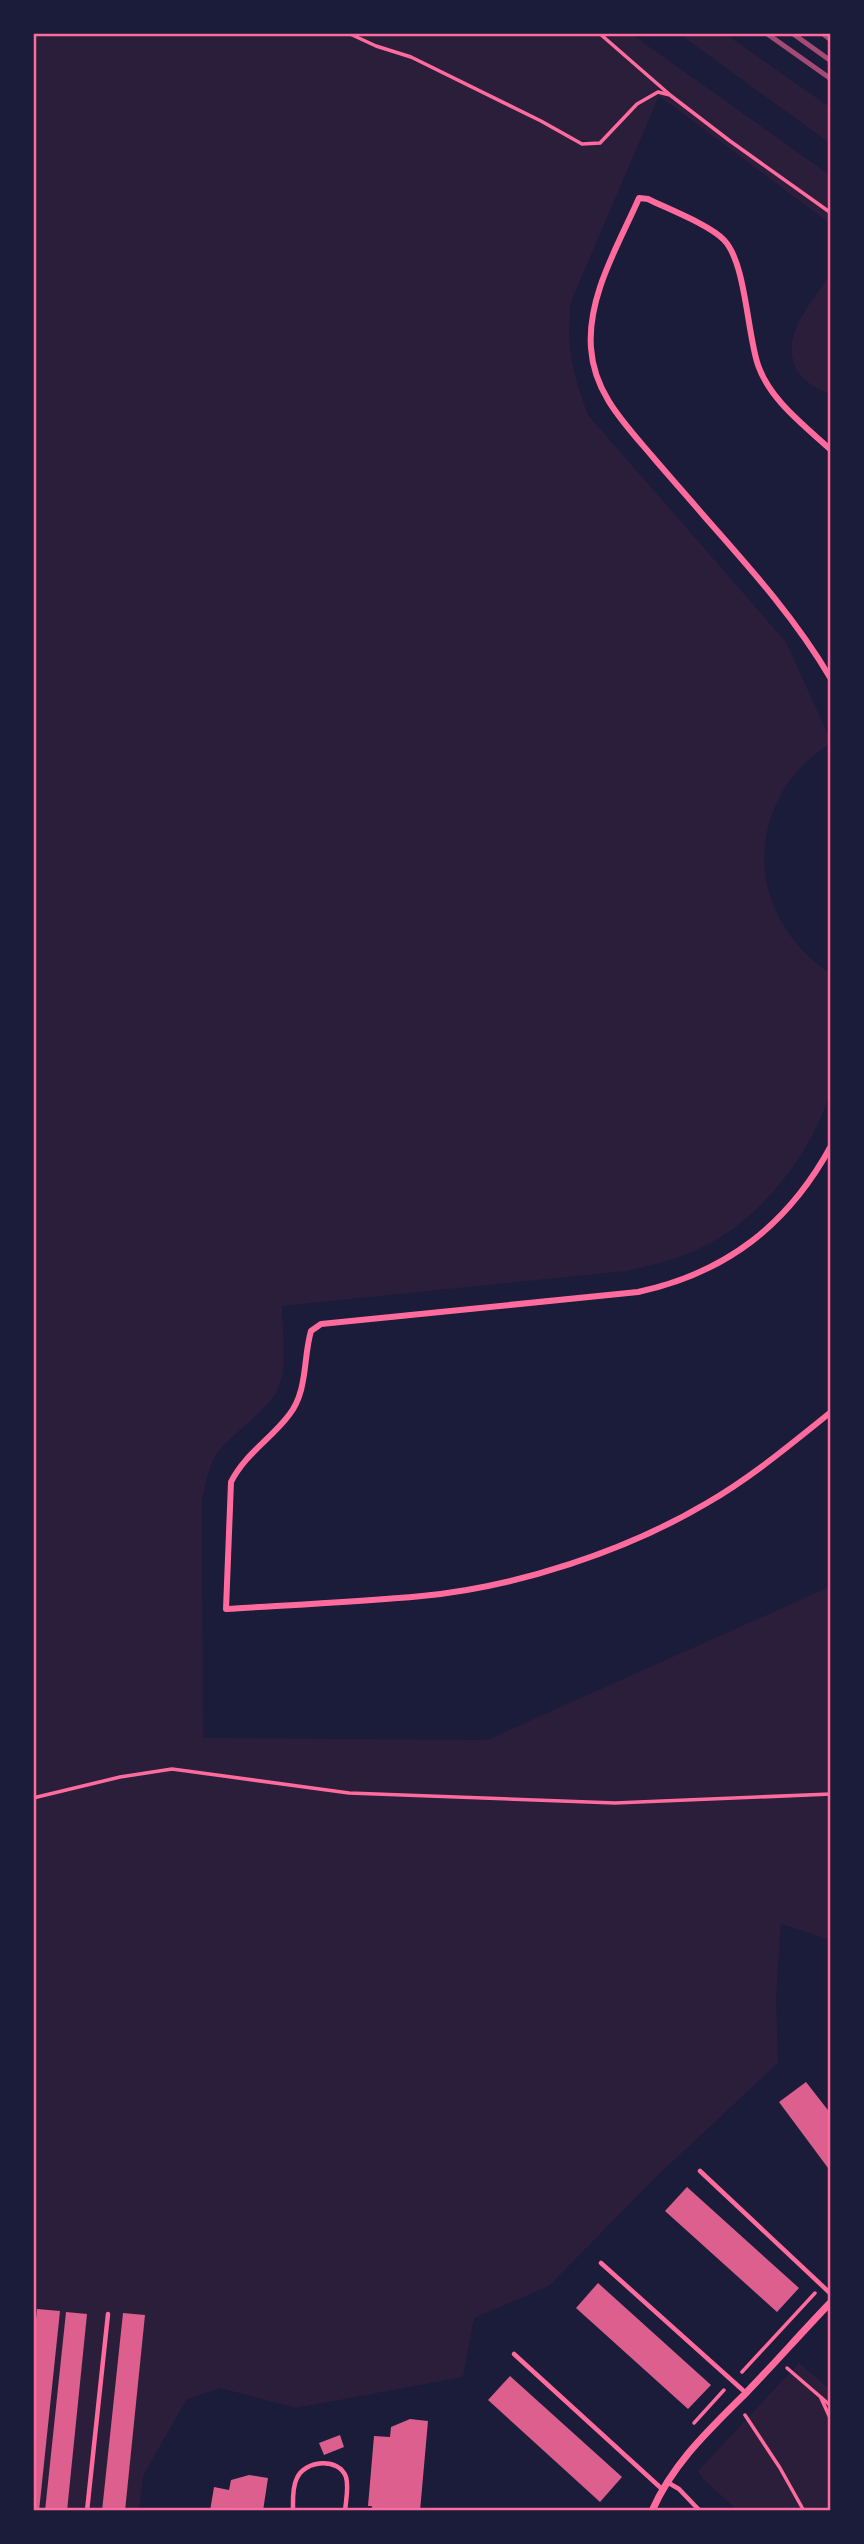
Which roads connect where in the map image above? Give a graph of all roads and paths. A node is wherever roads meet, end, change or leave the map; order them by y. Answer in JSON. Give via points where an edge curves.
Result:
{"nodes":[{"id":1,"x":348,"y":33,"type":"edge"},
{"id":2,"x":599,"y":33,"type":"edge"},
{"id":3,"x":670,"y":94,"type":"junction"},
{"id":4,"x":831,"y":213,"type":"edge"},
{"id":5,"x":831,"y":450,"type":"edge"},
{"id":6,"x":831,"y":679,"type":"edge"},
{"id":7,"x":831,"y":1146,"type":"edge"},
{"id":8,"x":831,"y":1412,"type":"edge"},
{"id":9,"x":831,"y":1794,"type":"edge"},
{"id":10,"x":33,"y":1798,"type":"edge"},
{"id":11,"x":700,"y":2171,"type":"dead end"},
{"id":12,"x":601,"y":2263,"type":"dead end"},
{"id":13,"x":822,"y":2286,"type":"junction"},
{"id":14,"x":831,"y":2294,"type":"edge"},
{"id":15,"x":831,"y":2302,"type":"edge"},
{"id":16,"x":108,"y":2314,"type":"dead end"},
{"id":17,"x":514,"y":2354,"type":"dead end"},
{"id":18,"x":785,"y":2366,"type":"dead end"},
{"id":19,"x":733,"y":2382,"type":"junction"},
{"id":20,"x":746,"y":2393,"type":"junction"},
{"id":21,"x":820,"y":2396,"type":"junction"},
{"id":22,"x":831,"y":2406,"type":"edge"},
{"id":23,"x":743,"y":2413,"type":"dead end"},
{"id":24,"x":831,"y":2420,"type":"edge"},
{"id":25,"x":691,"y":2427,"type":"dead end"},
{"id":26,"x":667,"y":2481,"type":"junction"},
{"id":27,"x":662,"y":2489,"type":"junction"},
{"id":28,"x":87,"y":2511,"type":"edge"},
{"id":29,"x":293,"y":2511,"type":"edge"},
{"id":30,"x":345,"y":2511,"type":"edge"},
{"id":31,"x":652,"y":2511,"type":"edge"},
{"id":32,"x":700,"y":2511,"type":"edge"},
{"id":33,"x":804,"y":2511,"type":"edge"}],
"edges":[{"from":1,"to":3,"type":"path","via":[[411,57],[582,144],[600,144],[637,104],[658,92]]},
{"from":2,"to":3,"type":"path"},
{"from":3,"to":4,"type":"path"},
{"from":5,"to":6,"type":"street","via":[[774,396],[758,366],[741,282],[724,240],[639,198],[596,299],[591,347],[595,374],[614,412],[773,595]]},
{"from":7,"to":8,"type":"street","via":[[818,1170],[775,1223],[706,1271],[670,1285],[321,1324],[311,1331],[297,1401],[237,1468],[231,1482],[226,1609],[424,1596],[492,1584],[610,1551],[707,1503],[753,1474]]},
{"from":9,"to":10,"type":"path","via":[[615,1803],[349,1793],[172,1769]]},
{"from":11,"to":13,"type":"lane"},
{"from":12,"to":19,"type":"lane"},
{"from":13,"to":14,"type":"lane"},
{"from":13,"to":19,"type":"path"},
{"from":15,"to":20,"type":"street"},
{"from":16,"to":28,"type":"lane"},
{"from":17,"to":27,"type":"lane"},
{"from":18,"to":21,"type":"path"},
{"from":19,"to":20,"type":"lane"},
{"from":19,"to":25,"type":"path"},
{"from":20,"to":26,"type":"street","via":[[708,2429]]},
{"from":21,"to":22,"type":"path"},
{"from":21,"to":24,"type":"path"},
{"from":23,"to":33,"type":"path"},
{"from":26,"to":27,"type":"street"},
{"from":26,"to":32,"type":"lane"},
{"from":27,"to":31,"type":"street"},
{"from":29,"to":30,"type":"lane","via":[[295,2480],[313,2463],[331,2465],[346,2476]]}]}
